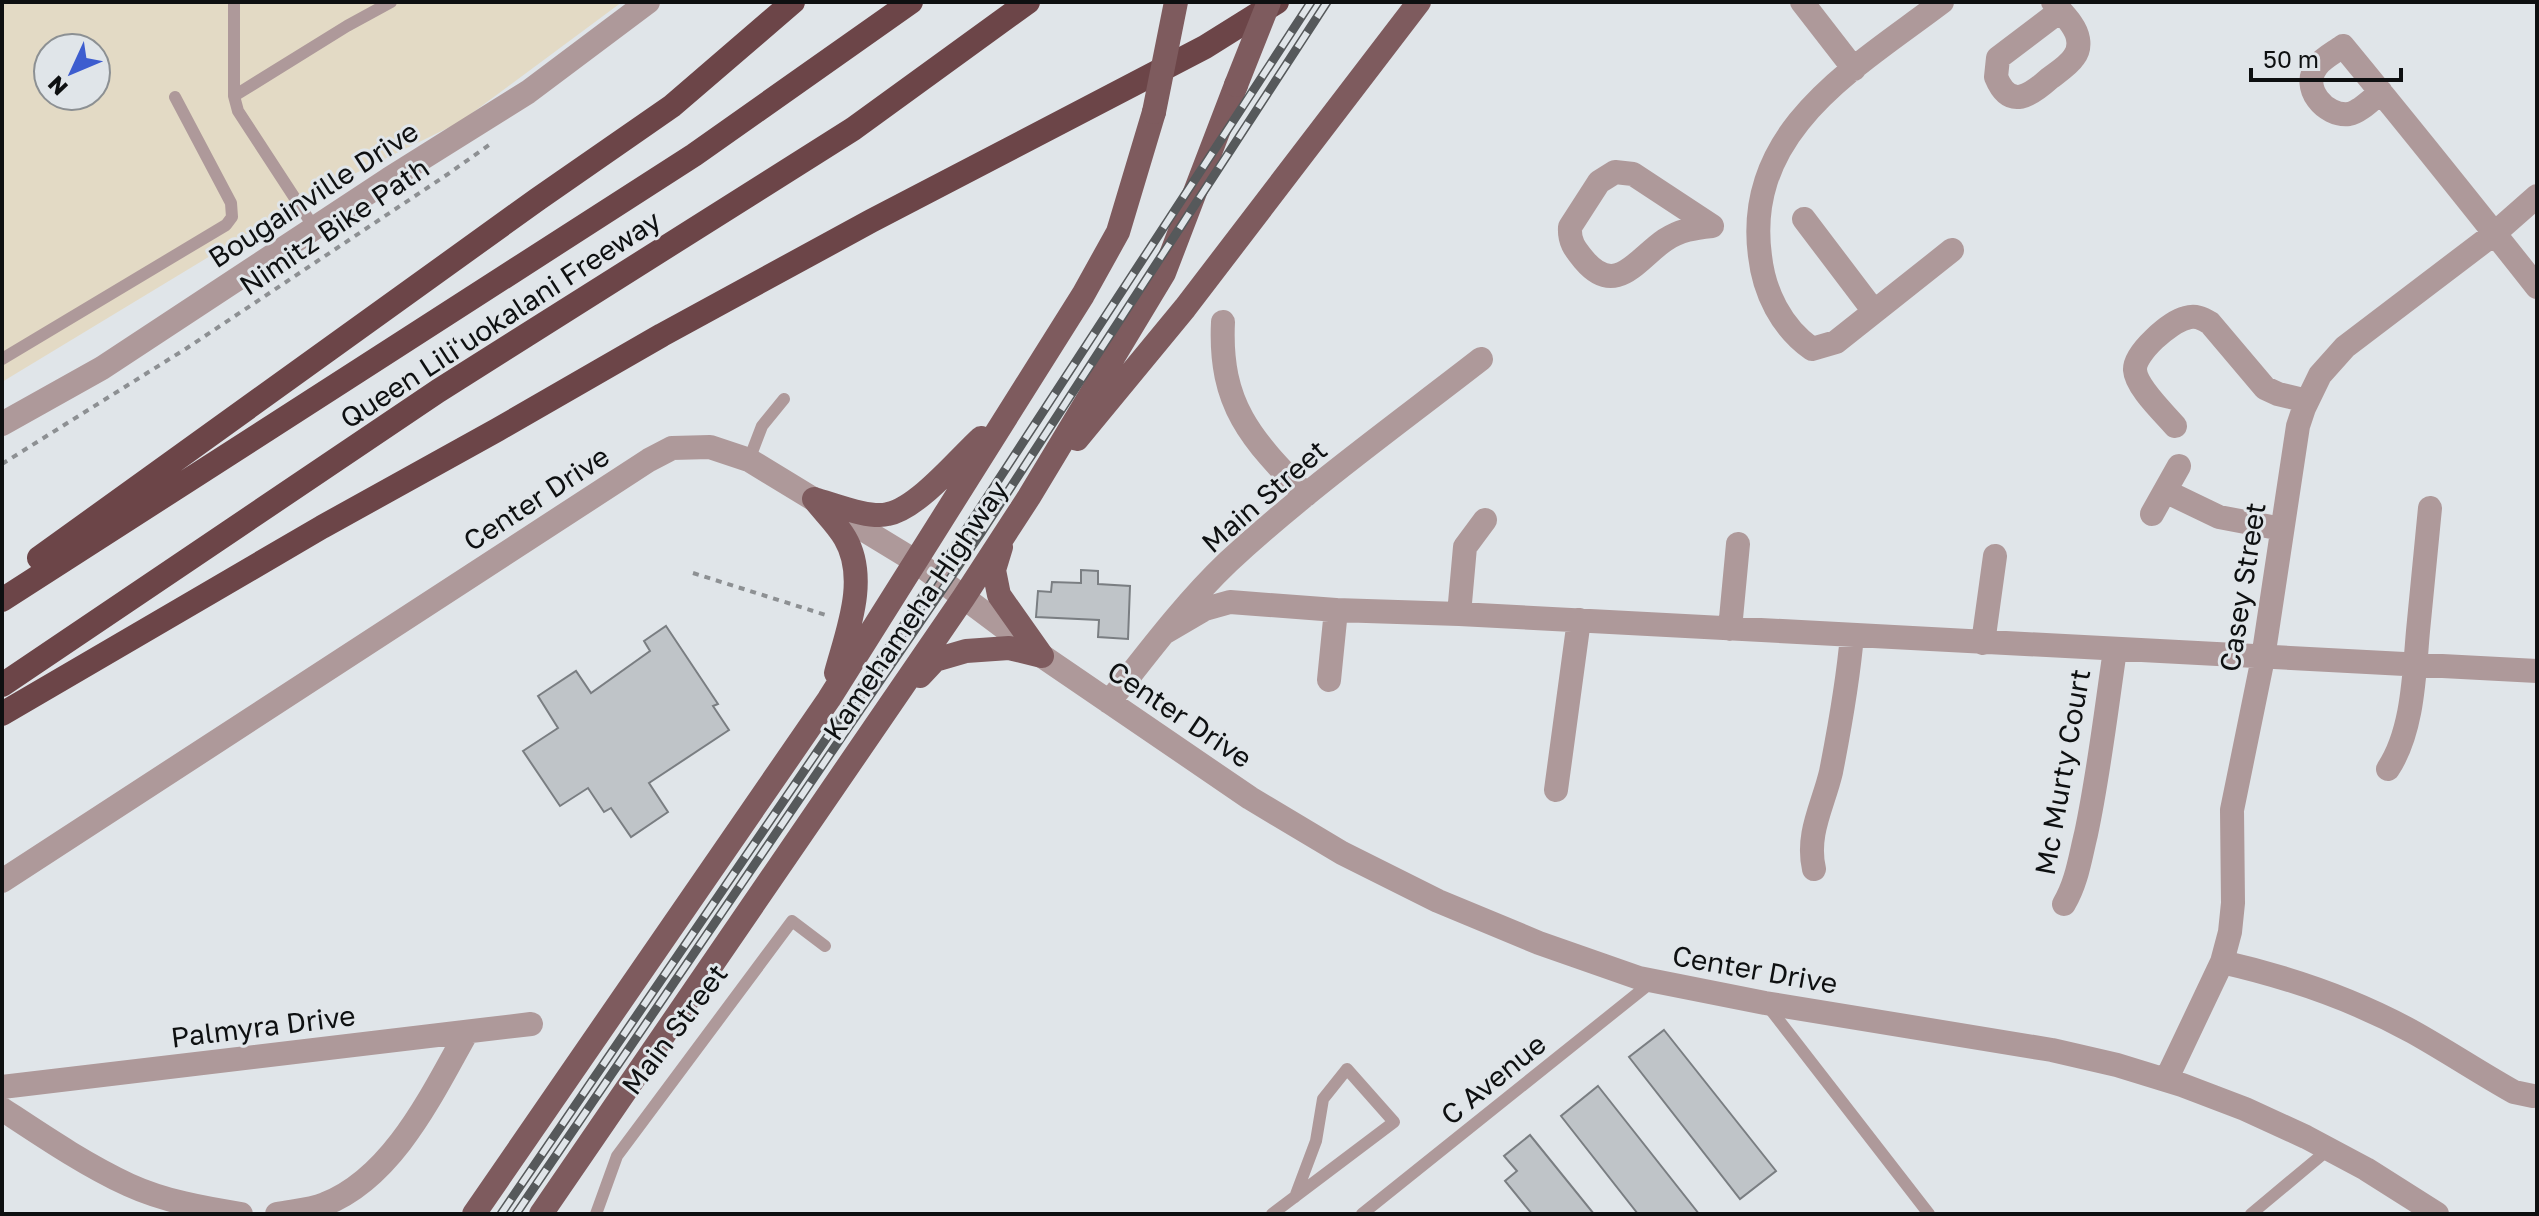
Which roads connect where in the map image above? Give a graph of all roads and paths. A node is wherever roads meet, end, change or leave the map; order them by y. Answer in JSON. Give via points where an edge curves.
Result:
{"nodes":[{"id":1,"x":234,"y":2,"type":"edge"},
{"id":2,"x":391,"y":2,"type":"edge"},
{"id":3,"x":648,"y":2,"type":"edge"},
{"id":4,"x":793,"y":2,"type":"edge"},
{"id":5,"x":911,"y":2,"type":"edge"},
{"id":6,"x":1028,"y":2,"type":"edge"},
{"id":7,"x":1176,"y":2,"type":"edge"},
{"id":8,"x":1269,"y":2,"type":"edge"},
{"id":9,"x":1277,"y":2,"type":"edge"},
{"id":10,"x":1419,"y":2,"type":"edge"},
{"id":11,"x":1802,"y":2,"type":"edge"},
{"id":12,"x":1942,"y":2,"type":"edge"},
{"id":13,"x":1854,"y":69,"type":"junction"},
{"id":14,"x":2381,"y":92,"type":"dead end"},
{"id":15,"x":234,"y":96,"type":"junction"},
{"id":16,"x":175,"y":97,"type":"dead end"},
{"id":17,"x":497,"y":138,"type":"dead end"},
{"id":18,"x":2537,"y":196,"type":"edge"},
{"id":19,"x":1804,"y":219,"type":"dead end"},
{"id":20,"x":1712,"y":226,"type":"junction"},
{"id":21,"x":1756,"y":228,"type":"junction"},
{"id":22,"x":315,"y":229,"type":"junction"},
{"id":23,"x":2495,"y":233,"type":"junction"},
{"id":24,"x":1952,"y":250,"type":"dead end"},
{"id":25,"x":2537,"y":287,"type":"edge"},
{"id":26,"x":1873,"y":310,"type":"junction"},
{"id":27,"x":1223,"y":322,"type":"dead end"},
{"id":28,"x":2,"y":359,"type":"edge"},
{"id":29,"x":1481,"y":359,"type":"dead end"},
{"id":30,"x":784,"y":399,"type":"dead end"},
{"id":31,"x":2307,"y":401,"type":"junction"},
{"id":32,"x":1006,"y":415,"type":"junction"},
{"id":33,"x":2,"y":424,"type":"edge"},
{"id":34,"x":2175,"y":426,"type":"dead end"},
{"id":35,"x":749,"y":460,"type":"junction"},
{"id":36,"x":2,"y":464,"type":"edge"},
{"id":37,"x":2179,"y":466,"type":"dead end"},
{"id":38,"x":2165,"y":491,"type":"junction"},
{"id":39,"x":1306,"y":495,"type":"junction"},
{"id":40,"x":1029,"y":497,"type":"junction"},
{"id":41,"x":814,"y":499,"type":"junction"},
{"id":42,"x":2430,"y":508,"type":"dead end"},
{"id":43,"x":2152,"y":514,"type":"dead end"},
{"id":44,"x":1485,"y":520,"type":"dead end"},
{"id":45,"x":2282,"y":529,"type":"junction"},
{"id":46,"x":1003,"y":537,"type":"junction"},
{"id":47,"x":1738,"y":544,"type":"dead end"},
{"id":48,"x":1995,"y":556,"type":"dead end"},
{"id":49,"x":915,"y":561,"type":"junction"},
{"id":50,"x":693,"y":573,"type":"dead end"},
{"id":51,"x":2,"y":585,"type":"edge"},
{"id":52,"x":964,"y":597,"type":"junction"},
{"id":53,"x":2,"y":600,"type":"edge"},
{"id":54,"x":1336,"y":610,"type":"junction"},
{"id":55,"x":1459,"y":614,"type":"junction"},
{"id":56,"x":835,"y":618,"type":"dead end"},
{"id":57,"x":1579,"y":620,"type":"junction"},
{"id":58,"x":1730,"y":629,"type":"junction"},
{"id":59,"x":1164,"y":633,"type":"junction"},
{"id":60,"x":1852,"y":635,"type":"junction"},
{"id":61,"x":1983,"y":643,"type":"junction"},
{"id":62,"x":2115,"y":650,"type":"junction"},
{"id":63,"x":1042,"y":656,"type":"junction"},
{"id":64,"x":2263,"y":658,"type":"junction"},
{"id":65,"x":2414,"y":666,"type":"junction"},
{"id":66,"x":2537,"y":671,"type":"edge"},
{"id":67,"x":1329,"y":680,"type":"dead end"},
{"id":68,"x":2,"y":685,"type":"edge"},
{"id":69,"x":829,"y":699,"type":"junction"},
{"id":70,"x":1109,"y":702,"type":"junction"},
{"id":71,"x":2,"y":714,"type":"edge"},
{"id":72,"x":877,"y":721,"type":"junction"},
{"id":73,"x":2388,"y":769,"type":"dead end"},
{"id":74,"x":1556,"y":790,"type":"dead end"},
{"id":75,"x":1814,"y":869,"type":"dead end"},
{"id":76,"x":2,"y":881,"type":"edge"},
{"id":77,"x":2064,"y":904,"type":"dead end"},
{"id":78,"x":825,"y":946,"type":"dead end"},
{"id":79,"x":2222,"y":962,"type":"junction"},
{"id":80,"x":1654,"y":981,"type":"junction"},
{"id":81,"x":1765,"y":1003,"type":"junction"},
{"id":82,"x":531,"y":1024,"type":"dead end"},
{"id":83,"x":467,"y":1032,"type":"junction"},
{"id":84,"x":2166,"y":1080,"type":"junction"},
{"id":85,"x":2,"y":1087,"type":"edge"},
{"id":86,"x":2533,"y":1096,"type":"dead end"},
{"id":87,"x":2,"y":1109,"type":"edge"},
{"id":88,"x":2329,"y":1149,"type":"junction"},
{"id":89,"x":1295,"y":1197,"type":"junction"},
{"id":90,"x":241,"y":1214,"type":"edge"},
{"id":91,"x":277,"y":1214,"type":"edge"},
{"id":92,"x":474,"y":1214,"type":"edge"},
{"id":93,"x":541,"y":1214,"type":"edge"},
{"id":94,"x":596,"y":1214,"type":"edge"},
{"id":95,"x":1272,"y":1214,"type":"edge"},
{"id":96,"x":1362,"y":1214,"type":"edge"},
{"id":97,"x":1929,"y":1214,"type":"edge"},
{"id":98,"x":2251,"y":1214,"type":"edge"},
{"id":99,"x":2437,"y":1214,"type":"edge"}],
"edges":[{"from":1,"to":15,"type":"lane"},
{"from":2,"to":15,"type":"lane"},
{"from":3,"to":22,"type":"street","name":"Bougainville Drive","via":[[528,92]]},
{"from":4,"to":51,"type":"highway","via":[[672,106]]},
{"from":5,"to":53,"type":"highway","name":"Queen Liliʻuokalani Freeway","via":[[694,155]]},
{"from":6,"to":68,"type":"highway","name":"Queen Liliʻuokalani Freeway","via":[[853,129],[438,391]]},
{"from":7,"to":32,"type":"main road","name":"Kamehameha Highway","bridge":true,"via":[[1154,112],[1118,232]]},
{"from":8,"to":40,"type":"main road","name":"Kamehameha Highway","bridge":true,"via":[[1164,273]]},
{"from":9,"to":71,"type":"highway","via":[[1205,47],[662,335]]},
{"from":10,"to":40,"type":"main road","via":[[1185,308]]},
{"from":11,"to":13,"type":"street"},
{"from":12,"to":13,"type":"street"},
{"from":13,"to":21,"type":"street","via":[[1786,136],[1760,198]]},
{"from":14,"to":23,"type":"street"},
{"from":15,"to":22,"type":"lane","via":[[238,111]]},
{"from":16,"to":28,"type":"lane","via":[[231,203],[232,217]]},
{"from":17,"to":36,"type":"path","name":"Nimitz Bike Path","via":[[187,348]]},
{"from":18,"to":23,"type":"street","name":"Casey Street"},
{"from":19,"to":26,"type":"street"},
{"from":20,"to":20,"type":"street","via":[[1624,172],[1599,182],[1569,235],[1592,269],[1614,277],[1686,229]]},
{"from":20,"to":21,"type":"street"},
{"from":21,"to":26,"type":"street","via":[[1768,292],[1794,336],[1812,349],[1836,342]]},
{"from":22,"to":33,"type":"street","name":"Bougainville Drive","via":[[102,368]]},
{"from":23,"to":25,"type":"street"},
{"from":23,"to":31,"type":"street","name":"Casey Street","via":[[2345,347],[2320,375]]},
{"from":24,"to":26,"type":"street"},
{"from":27,"to":39,"type":"street","via":[[1225,368],[1239,413],[1265,452]]},
{"from":29,"to":39,"type":"street","name":"Main Street"},
{"from":30,"to":35,"type":"lane","via":[[762,426]]},
{"from":31,"to":34,"type":"street","via":[[2265,388],[2210,323],[2189,317],[2143,350],[2136,363],[2139,381]]},
{"from":31,"to":45,"type":"street","name":"Casey Street","via":[[2298,426]]},
{"from":32,"to":41,"type":"main road","via":[[919,499],[887,515]]},
{"from":32,"to":49,"type":"main road","name":"Kamehameha Highway"},
{"from":35,"to":41,"type":"street","name":"Center Drive"},
{"from":35,"to":76,"type":"street","name":"Center Drive","via":[[710,447],[672,448],[649,460]]},
{"from":37,"to":38,"type":"street"},
{"from":38,"to":43,"type":"street"},
{"from":38,"to":45,"type":"street","via":[[2219,517]]},
{"from":39,"to":59,"type":"street","name":"Main Street","via":[[1227,564]]},
{"from":40,"to":46,"type":"main road","name":"Kamehameha Highway"},
{"from":41,"to":49,"type":"street","name":"Center Drive"},
{"from":41,"to":69,"type":"main road","via":[[846,540],[855,569],[854,607]]},
{"from":42,"to":65,"type":"street"},
{"from":44,"to":55,"type":"street","via":[[1465,547]]},
{"from":45,"to":64,"type":"street","name":"Casey Street"},
{"from":46,"to":52,"type":"main road","name":"Kamehameha Highway"},
{"from":46,"to":63,"type":"main road","via":[[994,570],[999,595]]},
{"from":47,"to":58,"type":"street"},
{"from":48,"to":61,"type":"street"},
{"from":49,"to":52,"type":"street","name":"Center Drive"},
{"from":49,"to":69,"type":"main road","name":"Kamehameha Highway"},
{"from":50,"to":56,"type":"path"},
{"from":52,"to":63,"type":"street","name":"Center Drive"},
{"from":52,"to":72,"type":"main road","name":"Kamehameha Highway"},
{"from":54,"to":55,"type":"street"},
{"from":54,"to":59,"type":"street","via":[[1230,602],[1205,609]]},
{"from":54,"to":67,"type":"street"},
{"from":55,"to":57,"type":"street"},
{"from":57,"to":58,"type":"street"},
{"from":57,"to":74,"type":"street"},
{"from":58,"to":60,"type":"street"},
{"from":59,"to":70,"type":"street","name":"Main Street"},
{"from":60,"to":61,"type":"street"},
{"from":60,"to":75,"type":"street","via":[[1846,700],[1812,832]]},
{"from":61,"to":62,"type":"street"},
{"from":62,"to":64,"type":"street"},
{"from":62,"to":77,"type":"street","name":"Mc Murty Court","via":[[2094,797],[2078,871]]},
{"from":63,"to":70,"type":"street","name":"Center Drive"},
{"from":63,"to":72,"type":"main road","via":[[1009,648],[935,660]]},
{"from":64,"to":65,"type":"street"},
{"from":64,"to":79,"type":"street","name":"Casey Street","via":[[2232,810],[2233,903]]},
{"from":65,"to":66,"type":"street"},
{"from":65,"to":73,"type":"street","via":[[2404,733]]},
{"from":69,"to":92,"type":"main road","name":"Kamehameha Highway"},
{"from":70,"to":80,"type":"street","name":"Center Drive","via":[[1342,853],[1539,943]]},
{"from":72,"to":93,"type":"main road","name":"Kamehameha Highway"},
{"from":78,"to":94,"type":"lane","name":"Main Street","via":[[792,921],[617,1156]]},
{"from":79,"to":84,"type":"street","name":"Casey Street"},
{"from":79,"to":86,"type":"street","via":[[2270,973],[2364,1008],[2514,1092]]},
{"from":80,"to":81,"type":"street","name":"Center Drive"},
{"from":80,"to":96,"type":"lane","name":"C Avenue"},
{"from":81,"to":84,"type":"street","name":"Center Drive","via":[[2052,1050]]},
{"from":81,"to":97,"type":"lane"},
{"from":82,"to":83,"type":"street","name":"Palmyra Drive"},
{"from":83,"to":85,"type":"street","name":"Palmyra Drive"},
{"from":83,"to":91,"type":"street","via":[[410,1131],[363,1181],[325,1204]]},
{"from":84,"to":88,"type":"street","name":"Center Drive","via":[[2245,1109]]},
{"from":87,"to":90,"type":"street","via":[[130,1185],[199,1208]]},
{"from":88,"to":98,"type":"lane"},
{"from":88,"to":99,"type":"street","name":"Center Drive"},
{"from":89,"to":89,"type":"lane","via":[[1394,1122],[1347,1069],[1323,1099],[1316,1141]]},
{"from":89,"to":95,"type":"lane"}]}
